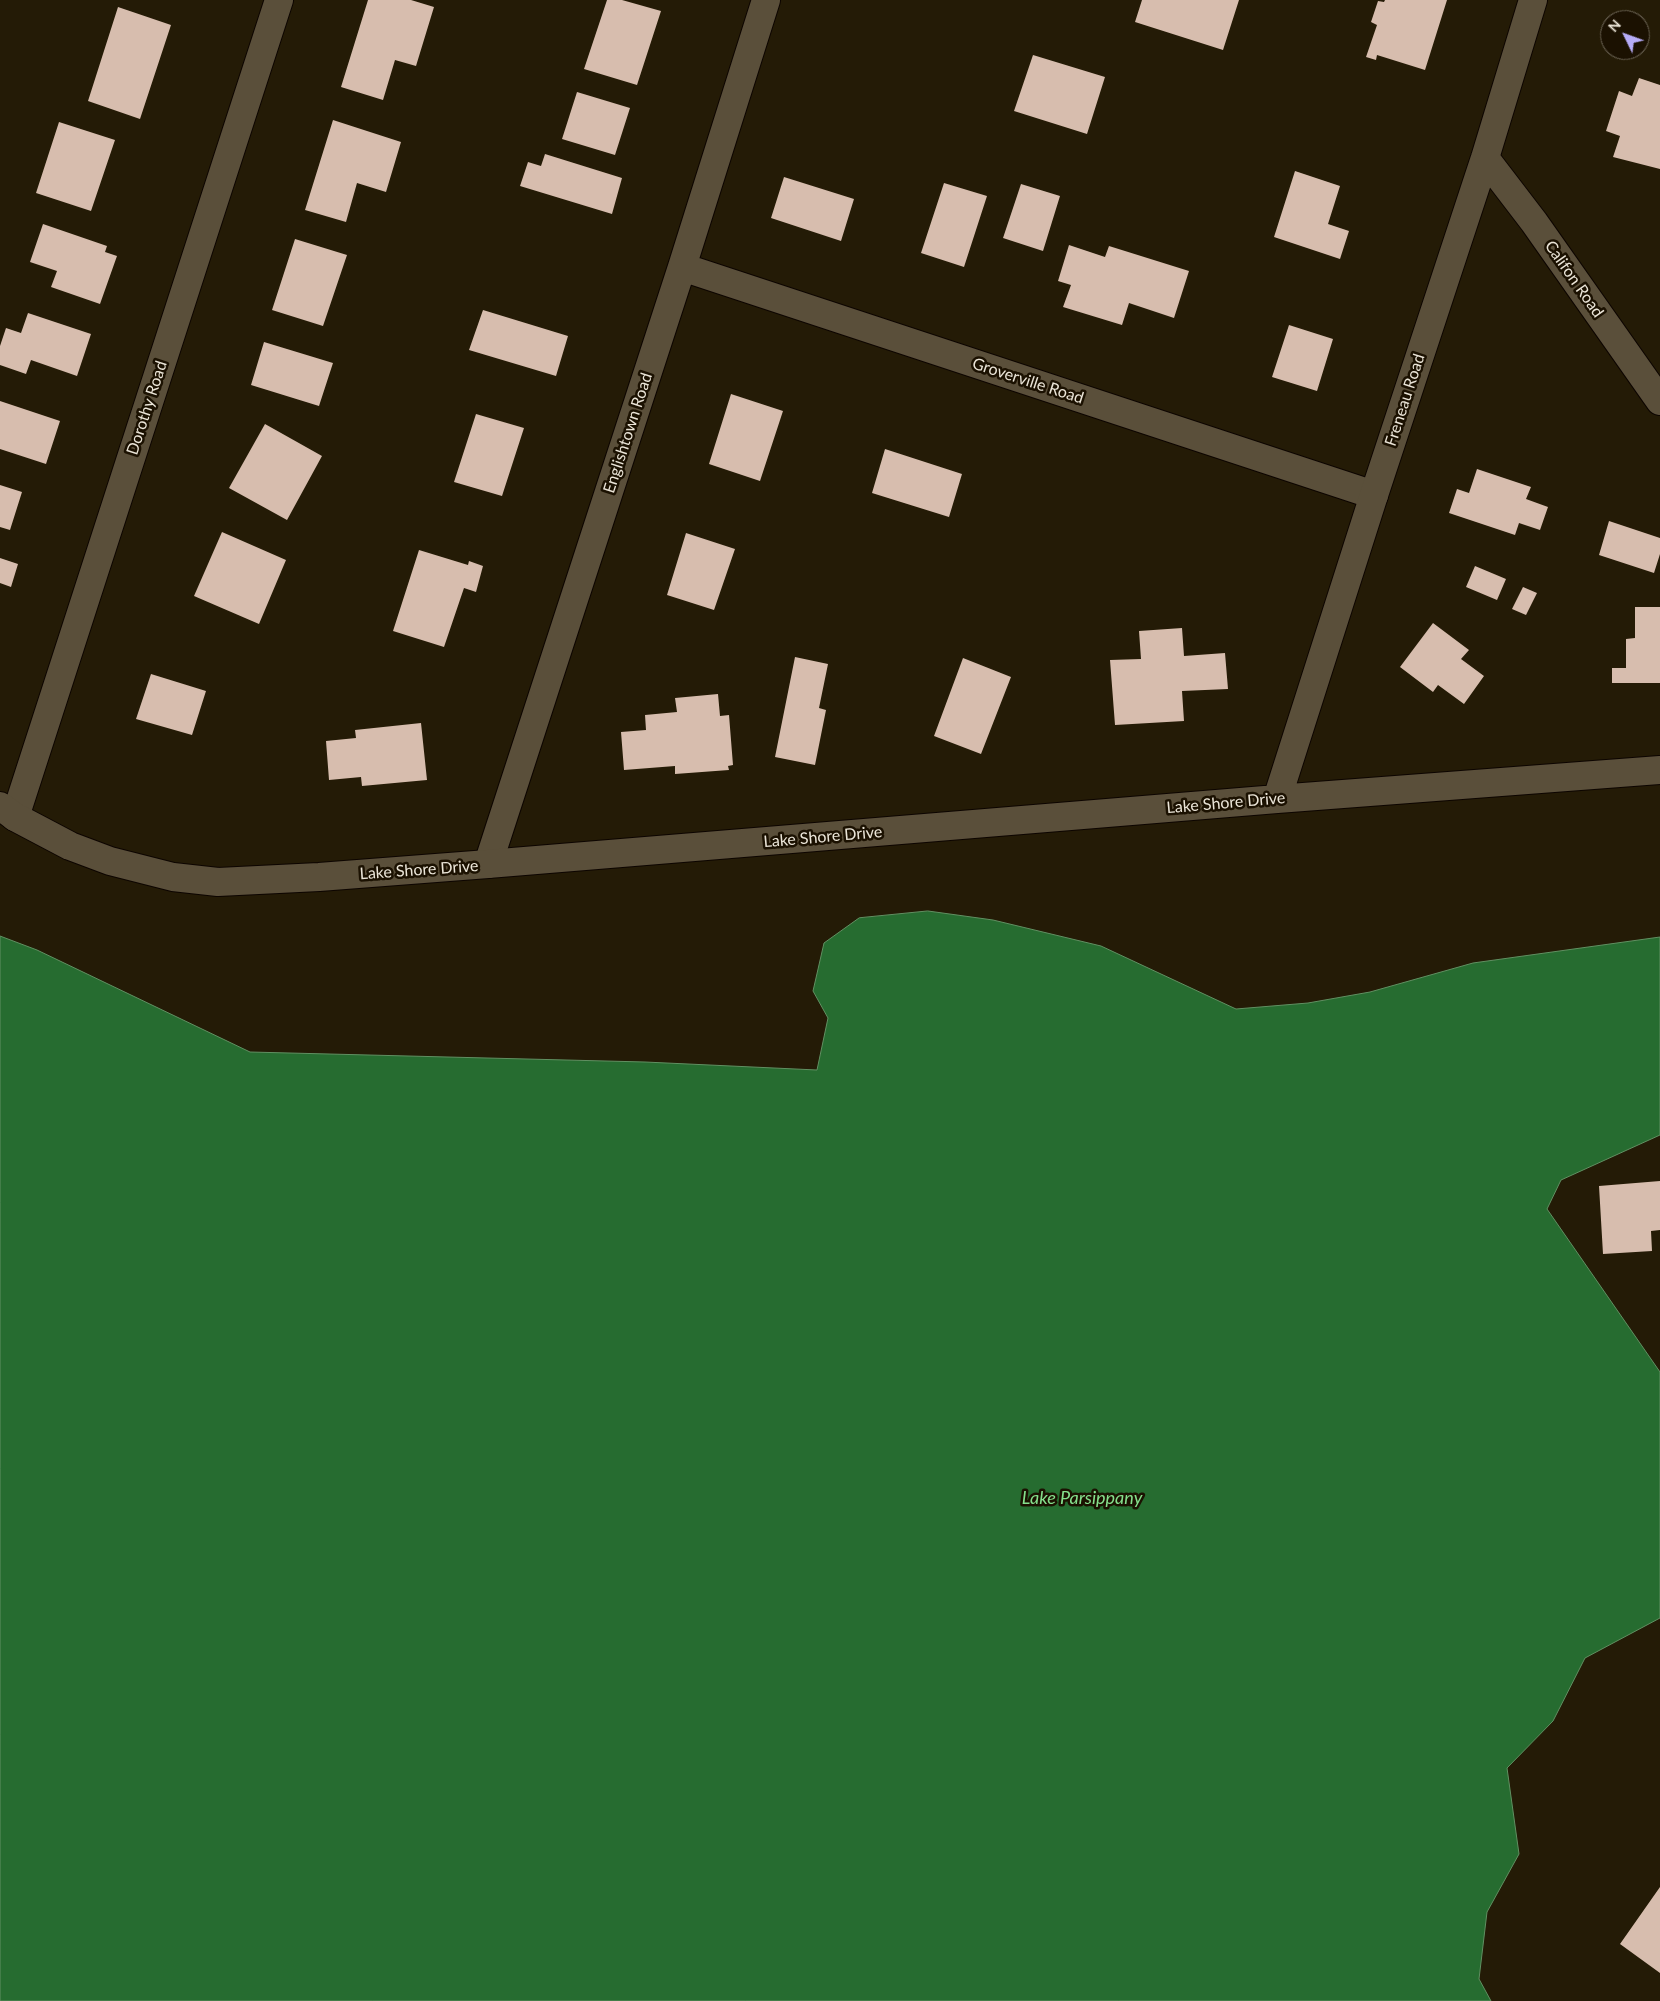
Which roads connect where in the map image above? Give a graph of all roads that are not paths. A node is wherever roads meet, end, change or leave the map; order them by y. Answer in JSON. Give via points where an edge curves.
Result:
{"nodes":[{"id":1,"x":278,"y":0,"type":"edge"},
{"id":2,"x":766,"y":0,"type":"edge"},
{"id":3,"x":1533,"y":0,"type":"edge"},
{"id":4,"x":1486,"y":158,"type":"junction"},
{"id":5,"x":682,"y":267,"type":"junction"},
{"id":6,"x":1660,"y":401,"type":"edge"},
{"id":7,"x":1374,"y":495,"type":"junction"},
{"id":8,"x":1660,"y":770,"type":"edge"},
{"id":9,"x":1277,"y":799,"type":"junction"},
{"id":10,"x":8,"y":812,"type":"edge"},
{"id":11,"x":488,"y":864,"type":"junction"}],
"edges":[{"from":1,"to":10,"type":"street","name":"Dorothy Road"},
{"from":2,"to":5,"type":"street","name":"Englishtown Road"},
{"from":3,"to":4,"type":"street","name":"Freneau Road"},
{"from":4,"to":6,"type":"street","name":"Califon Road"},
{"from":4,"to":7,"type":"street","name":"Freneau Road"},
{"from":5,"to":7,"type":"street","name":"Groverville Road"},
{"from":5,"to":11,"type":"street","name":"Englishtown Road"},
{"from":7,"to":9,"type":"street","name":"Freneau Road"},
{"from":8,"to":9,"type":"street","name":"Lake Shore Drive"},
{"from":9,"to":11,"type":"street","name":"Lake Shore Drive"},
{"from":10,"to":11,"type":"street","name":"Lake Shore Drive","via":[[70,846],[110,862],[173,877],[209,881],[319,877]]}]}
